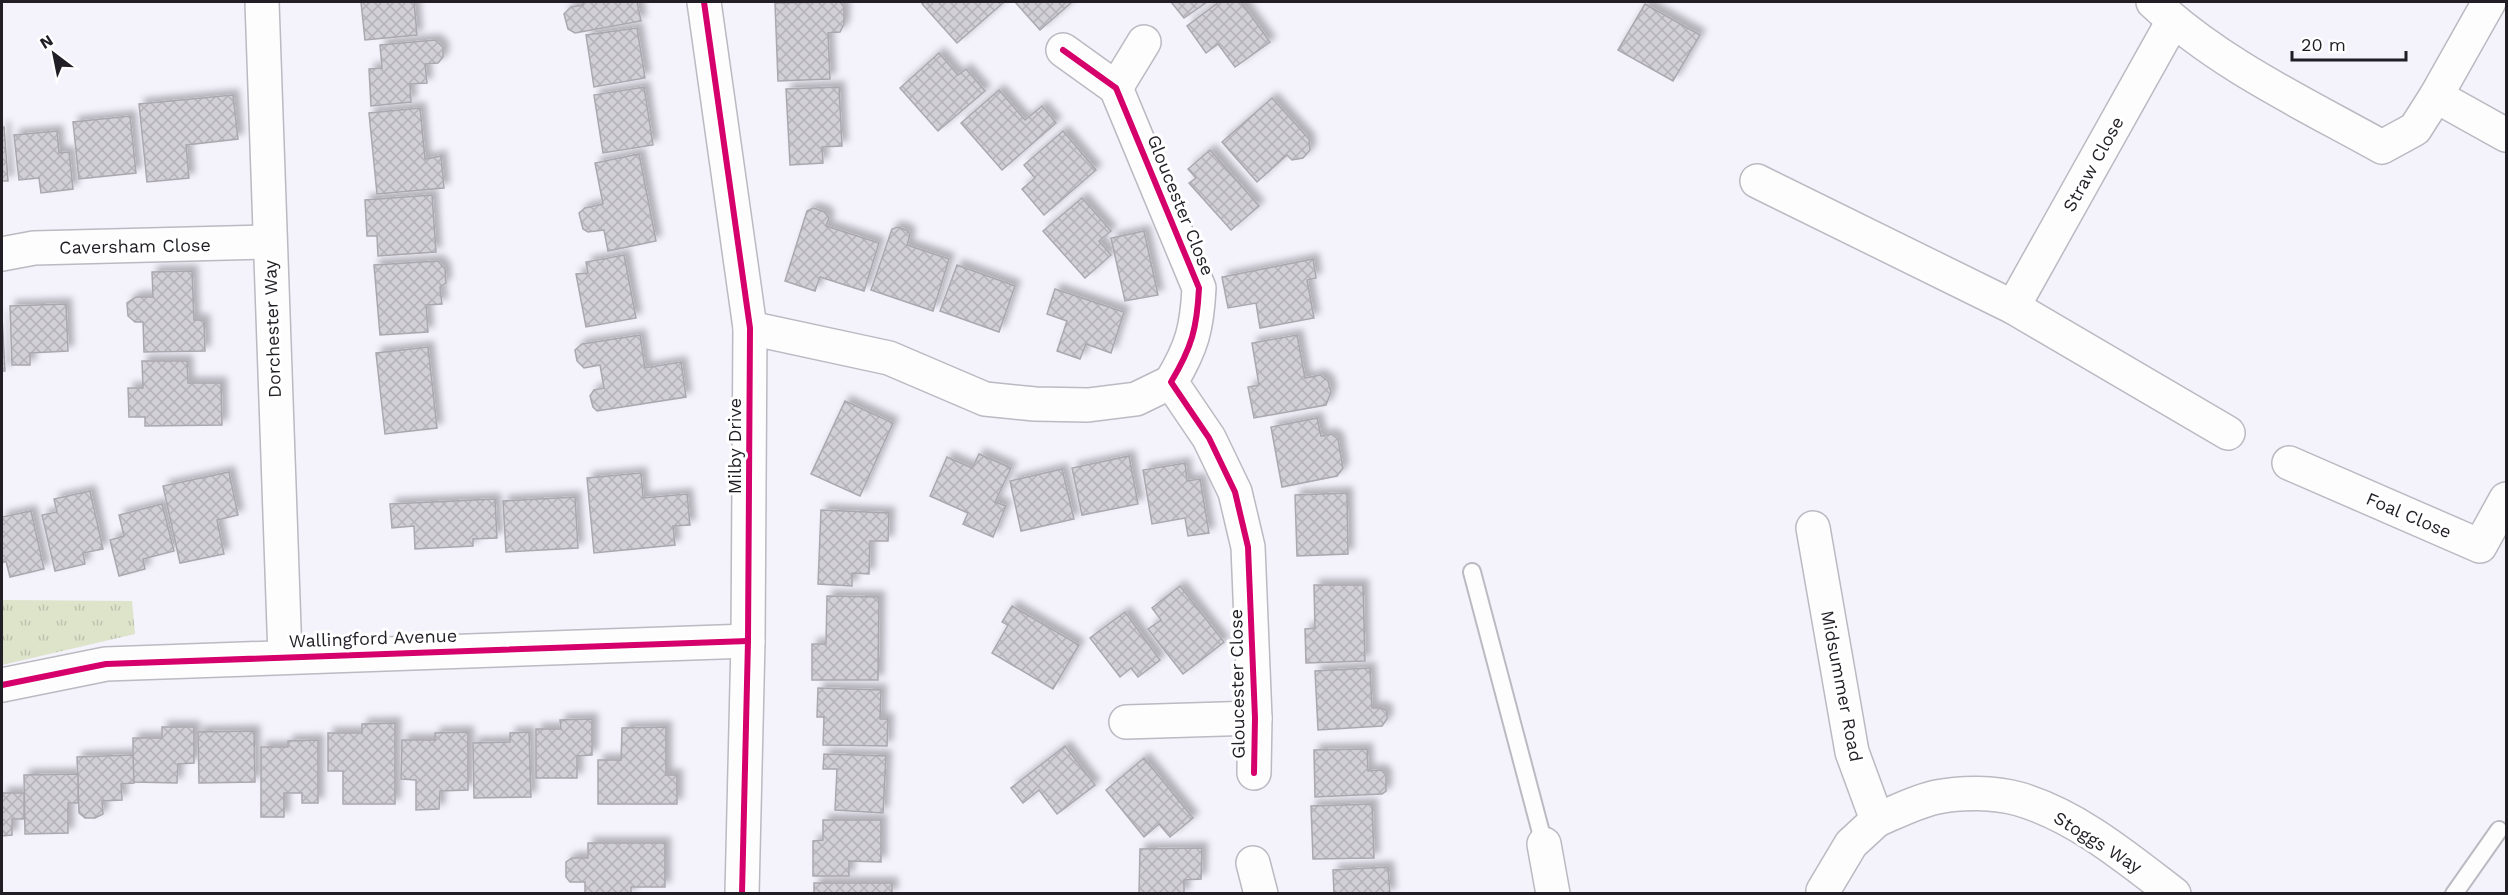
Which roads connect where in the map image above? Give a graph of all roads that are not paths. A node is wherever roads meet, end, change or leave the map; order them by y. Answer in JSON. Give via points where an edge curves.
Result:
{"nodes":[{"id":1,"x":262,"y":2,"type":"edge"},
{"id":2,"x":704,"y":2,"type":"edge"},
{"id":3,"x":2489,"y":2,"type":"edge"},
{"id":4,"x":2163,"y":11,"type":"edge"},
{"id":5,"x":1144,"y":42,"type":"dead end"},
{"id":6,"x":1064,"y":50,"type":"dead end"},
{"id":7,"x":1116,"y":88,"type":"junction"},
{"id":8,"x":2436,"y":96,"type":"junction"},
{"id":9,"x":2506,"y":135,"type":"edge"},
{"id":10,"x":1757,"y":182,"type":"dead end"},
{"id":11,"x":269,"y":242,"type":"junction"},
{"id":12,"x":2,"y":254,"type":"edge"},
{"id":13,"x":2013,"y":307,"type":"junction"},
{"id":14,"x":750,"y":328,"type":"junction"},
{"id":15,"x":1171,"y":381,"type":"junction"},
{"id":16,"x":2228,"y":433,"type":"dead end"},
{"id":17,"x":2289,"y":463,"type":"dead end"},
{"id":18,"x":2506,"y":499,"type":"edge"},
{"id":19,"x":1814,"y":528,"type":"dead end"},
{"id":20,"x":1472,"y":572,"type":"dead end"},
{"id":21,"x":748,"y":641,"type":"junction"},
{"id":22,"x":285,"y":656,"type":"junction"},
{"id":23,"x":2,"y":685,"type":"edge"},
{"id":24,"x":1256,"y":718,"type":"junction"},
{"id":25,"x":1126,"y":722,"type":"dead end"},
{"id":26,"x":1254,"y":773,"type":"dead end"},
{"id":27,"x":1877,"y":820,"type":"junction"},
{"id":28,"x":2499,"y":830,"type":"dead end"},
{"id":29,"x":1544,"y":844,"type":"joint"},
{"id":30,"x":1817,"y":893,"type":"edge"},
{"id":31,"x":742,"y":894,"type":"edge"},
{"id":32,"x":1553,"y":894,"type":"edge"},
{"id":33,"x":2174,"y":894,"type":"edge"},
{"id":34,"x":2454,"y":894,"type":"edge"}],
"edges":[{"from":1,"to":11,"type":"street","name":"Dorchester Way"},
{"from":2,"to":14,"type":"street","name":"Milby Drive"},
{"from":3,"to":8,"type":"street"},
{"from":4,"to":8,"type":"street","via":[[2236,67],[2382,147],[2415,129]]},
{"from":4,"to":13,"type":"street","name":"Straw Close"},
{"from":5,"to":7,"type":"street"},
{"from":6,"to":7,"type":"street"},
{"from":7,"to":15,"type":"street","name":"Gloucester Close","via":[[1199,288],[1197,323],[1186,357]]},
{"from":8,"to":9,"type":"street"},
{"from":10,"to":13,"type":"street"},
{"from":11,"to":12,"type":"street","name":"Caversham Close","via":[[34,248]]},
{"from":11,"to":22,"type":"street","name":"Dorchester Way"},
{"from":13,"to":16,"type":"street"},
{"from":14,"to":15,"type":"street","via":[[889,358],[985,399],[1088,405],[1136,399]]},
{"from":14,"to":21,"type":"street","name":"Milby Drive"},
{"from":15,"to":24,"type":"street","name":"Gloucester Close","via":[[1209,438],[1235,492],[1248,547]]},
{"from":17,"to":18,"type":"street","name":"Foal Close","via":[[2480,546]]},
{"from":19,"to":27,"type":"street","name":"Midsummer Road","via":[[1852,752]]},
{"from":20,"to":29,"type":"lane"},
{"from":21,"to":22,"type":"street","name":"Wallingford Avenue"},
{"from":21,"to":31,"type":"street","name":"Milby Drive"},
{"from":22,"to":23,"type":"street","name":"Wallingford Avenue","via":[[106,664]]},
{"from":24,"to":25,"type":"street","name":"Gloucester Close"},
{"from":24,"to":26,"type":"street","name":"Gloucester Close"},
{"from":27,"to":30,"type":"street","via":[[1851,844]]},
{"from":27,"to":33,"type":"street","name":"Stoggs Way","via":[[1936,797],[1972,794],[2018,799],[2068,820],[2122,854]]},
{"from":28,"to":34,"type":"lane"},
{"from":29,"to":32,"type":"street"}]}
